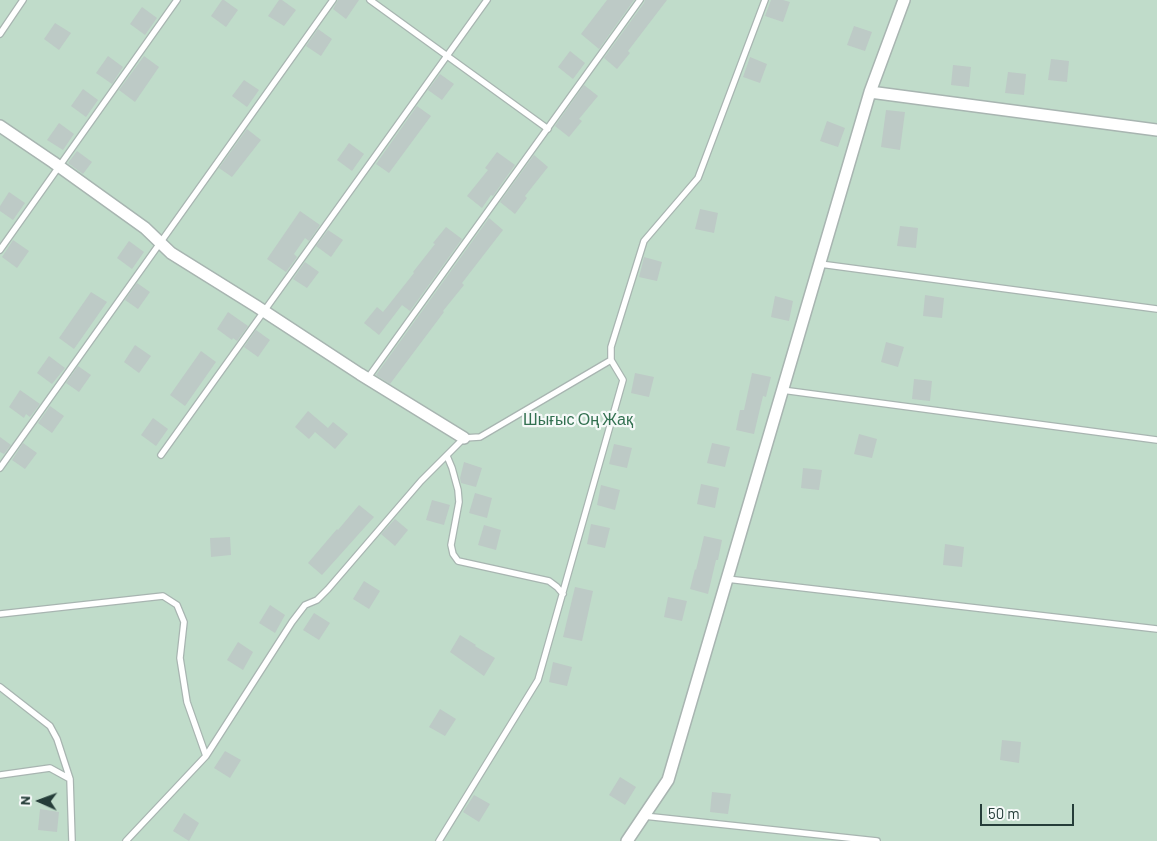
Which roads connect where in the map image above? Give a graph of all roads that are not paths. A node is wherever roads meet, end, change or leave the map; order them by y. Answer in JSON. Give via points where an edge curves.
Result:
{"nodes":[{"id":1,"x":23,"y":0,"type":"edge"},
{"id":2,"x":178,"y":0,"type":"edge"},
{"id":3,"x":333,"y":0,"type":"edge"},
{"id":4,"x":370,"y":0,"type":"edge"},
{"id":5,"x":487,"y":0,"type":"edge"},
{"id":6,"x":640,"y":0,"type":"edge"},
{"id":7,"x":765,"y":0,"type":"edge"},
{"id":8,"x":904,"y":0,"type":"edge"},
{"id":9,"x":0,"y":34,"type":"edge"},
{"id":10,"x":447,"y":56,"type":"junction"},
{"id":11,"x":870,"y":92,"type":"junction"},
{"id":12,"x":0,"y":126,"type":"edge"},
{"id":13,"x":548,"y":129,"type":"junction"},
{"id":14,"x":1157,"y":130,"type":"edge"},
{"id":15,"x":60,"y":167,"type":"junction"},
{"id":16,"x":161,"y":243,"type":"junction"},
{"id":17,"x":0,"y":250,"type":"edge"},
{"id":18,"x":820,"y":264,"type":"junction"},
{"id":19,"x":1157,"y":309,"type":"edge"},
{"id":20,"x":264,"y":312,"type":"junction"},
{"id":21,"x":612,"y":360,"type":"junction"},
{"id":22,"x":367,"y":379,"type":"junction"},
{"id":23,"x":782,"y":390,"type":"junction"},
{"id":24,"x":464,"y":438,"type":"junction"},
{"id":25,"x":1157,"y":440,"type":"edge"},
{"id":26,"x":161,"y":455,"type":"dead end"},
{"id":27,"x":447,"y":456,"type":"junction"},
{"id":28,"x":0,"y":468,"type":"edge"},
{"id":29,"x":727,"y":579,"type":"junction"},
{"id":30,"x":564,"y":594,"type":"junction"},
{"id":31,"x":0,"y":614,"type":"edge"},
{"id":32,"x":1157,"y":629,"type":"edge"},
{"id":33,"x":0,"y":687,"type":"edge"},
{"id":34,"x":206,"y":756,"type":"junction"},
{"id":35,"x":0,"y":775,"type":"edge"},
{"id":36,"x":70,"y":779,"type":"junction"},
{"id":37,"x":644,"y":816,"type":"junction"},
{"id":38,"x":72,"y":841,"type":"edge"},
{"id":39,"x":126,"y":841,"type":"edge"},
{"id":40,"x":439,"y":841,"type":"edge"},
{"id":41,"x":627,"y":841,"type":"edge"},
{"id":42,"x":877,"y":841,"type":"edge"}],
"edges":[{"from":1,"to":9,"type":"lane"},
{"from":2,"to":15,"type":"lane"},
{"from":3,"to":16,"type":"lane"},
{"from":4,"to":10,"type":"lane"},
{"from":5,"to":10,"type":"lane"},
{"from":6,"to":13,"type":"lane"},
{"from":7,"to":21,"type":"lane","via":[[698,178],[644,241],[611,346]]},
{"from":8,"to":11,"type":"street"},
{"from":10,"to":13,"type":"lane"},
{"from":10,"to":20,"type":"lane"},
{"from":11,"to":14,"type":"street"},
{"from":11,"to":18,"type":"street"},
{"from":12,"to":15,"type":"street"},
{"from":13,"to":22,"type":"lane"},
{"from":15,"to":16,"type":"street"},
{"from":15,"to":17,"type":"lane"},
{"from":16,"to":20,"type":"street","via":[[171,253]]},
{"from":16,"to":28,"type":"lane"},
{"from":18,"to":19,"type":"lane"},
{"from":18,"to":23,"type":"street"},
{"from":20,"to":22,"type":"street"},
{"from":20,"to":26,"type":"lane"},
{"from":21,"to":24,"type":"lane","via":[[480,437]]},
{"from":21,"to":30,"type":"lane","via":[[623,380]]},
{"from":22,"to":24,"type":"street"},
{"from":23,"to":25,"type":"lane"},
{"from":23,"to":29,"type":"street"},
{"from":24,"to":27,"type":"lane"},
{"from":27,"to":30,"type":"lane","via":[[459,502],[452,554],[458,561],[549,582]]},
{"from":27,"to":34,"type":"lane","via":[[421,481],[328,589],[317,600],[305,605]]},
{"from":29,"to":32,"type":"lane"},
{"from":29,"to":37,"type":"street","via":[[668,780]]},
{"from":30,"to":40,"type":"lane","via":[[538,680]]},
{"from":31,"to":34,"type":"lane","via":[[163,596],[177,605],[184,622],[180,658],[187,702]]},
{"from":33,"to":36,"type":"lane","via":[[50,726]]},
{"from":34,"to":39,"type":"lane"},
{"from":35,"to":36,"type":"lane","via":[[50,768]]},
{"from":36,"to":38,"type":"lane"},
{"from":37,"to":41,"type":"street"},
{"from":37,"to":42,"type":"lane"}]}
